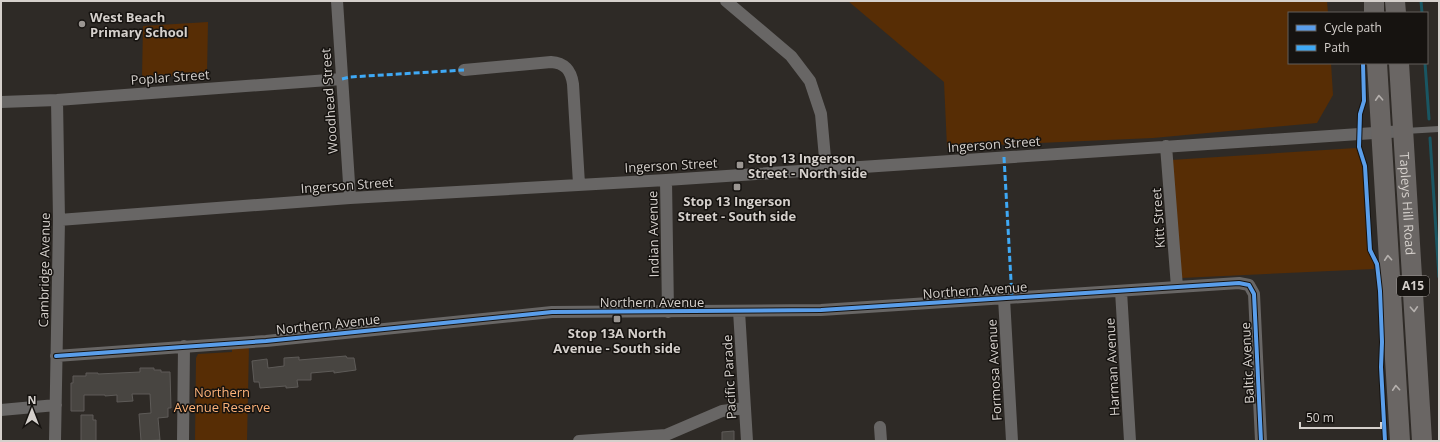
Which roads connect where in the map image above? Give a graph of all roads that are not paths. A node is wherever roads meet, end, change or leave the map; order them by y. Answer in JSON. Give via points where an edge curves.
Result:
{"nodes":[{"id":1,"x":337,"y":1,"type":"edge"},
{"id":2,"x":726,"y":1,"type":"edge"},
{"id":3,"x":1374,"y":1,"type":"edge"},
{"id":4,"x":1395,"y":1,"type":"edge"},
{"id":5,"x":1374,"y":12,"type":"edge"},
{"id":6,"x":1396,"y":12,"type":"edge"},
{"id":7,"x":1377,"y":64,"type":"edge"},
{"id":8,"x":1399,"y":64,"type":"edge"},
{"id":9,"x":464,"y":70,"type":"dead end"},
{"id":10,"x":342,"y":79,"type":"junction"},
{"id":11,"x":57,"y":100,"type":"junction"},
{"id":12,"x":1,"y":102,"type":"edge"},
{"id":13,"x":1439,"y":129,"type":"edge"},
{"id":14,"x":1404,"y":131,"type":"junction"},
{"id":15,"x":1380,"y":133,"type":"junction"},
{"id":16,"x":1166,"y":146,"type":"junction"},
{"id":17,"x":826,"y":169,"type":"junction"},
{"id":18,"x":666,"y":180,"type":"junction"},
{"id":19,"x":579,"y":184,"type":"junction"},
{"id":20,"x":350,"y":198,"type":"junction"},
{"id":21,"x":59,"y":220,"type":"junction"},
{"id":22,"x":1249,"y":285,"type":"joint"},
{"id":23,"x":1177,"y":287,"type":"junction"},
{"id":24,"x":1122,"y":291,"type":"junction"},
{"id":25,"x":1004,"y":298,"type":"junction"},
{"id":26,"x":739,"y":311,"type":"junction"},
{"id":27,"x":668,"y":312,"type":"junction"},
{"id":28,"x":184,"y":346,"type":"junction"},
{"id":29,"x":56,"y":356,"type":"junction"},
{"id":30,"x":56,"y":405,"type":"junction"},
{"id":31,"x":745,"y":408,"type":"junction"},
{"id":32,"x":1,"y":410,"type":"edge"},
{"id":33,"x":880,"y":427,"type":"dead end"},
{"id":34,"x":55,"y":441,"type":"edge"},
{"id":35,"x":183,"y":441,"type":"edge"},
{"id":36,"x":579,"y":441,"type":"edge"},
{"id":37,"x":747,"y":441,"type":"edge"},
{"id":38,"x":881,"y":441,"type":"edge"},
{"id":39,"x":1012,"y":441,"type":"edge"},
{"id":40,"x":1130,"y":441,"type":"edge"},
{"id":41,"x":1261,"y":441,"type":"edge"},
{"id":42,"x":1400,"y":441,"type":"edge"},
{"id":43,"x":1422,"y":441,"type":"edge"}],
"edges":[{"from":1,"to":10,"type":"street","name":"Woodhead Street"},
{"from":2,"to":17,"type":"street","via":[[791,56],[810,81],[821,114]]},
{"from":3,"to":5,"type":"main road"},
{"from":4,"to":6,"type":"main road"},
{"from":15,"to":7,"type":"main road","name":"Tapleys Hill Road","number":"A15","one_way":true},
{"from":8,"to":14,"type":"main road","name":"Tapleys Hill Road","number":"A15"},
{"from":9,"to":19,"type":"street","via":[[551,62],[562,64],[570,71]]},
{"from":10,"to":11,"type":"street","name":"Poplar Street"},
{"from":10,"to":20,"type":"street","name":"Woodhead Street"},
{"from":11,"to":12,"type":"street","name":"Poplar Street"},
{"from":11,"to":21,"type":"street","name":"Cambridge Avenue"},
{"from":13,"to":14,"type":"lane"},
{"from":14,"to":15,"type":"street","name":"Ingerson Street"},
{"from":14,"to":43,"type":"main road","name":"Tapleys Hill Road","number":"A15","one_way":true},
{"from":15,"to":16,"type":"street","name":"Ingerson Street"},
{"from":42,"to":15,"type":"main road","name":"Tapleys Hill Road","number":"A15","one_way":true},
{"from":16,"to":17,"type":"street","name":"Ingerson Street"},
{"from":16,"to":23,"type":"street","name":"Kitt Street"},
{"from":17,"to":18,"type":"street","name":"Ingerson Street"},
{"from":18,"to":19,"type":"street","name":"Ingerson Street"},
{"from":18,"to":27,"type":"street","name":"Indian Avenue"},
{"from":19,"to":20,"type":"street","name":"Ingerson Street"},
{"from":20,"to":21,"type":"street","name":"Ingerson Street"},
{"from":21,"to":29,"type":"street","name":"Cambridge Avenue"},
{"from":22,"to":23,"type":"street","name":"Northern Avenue","via":[[1239,283]]},
{"from":22,"to":41,"type":"street","name":"Baltic Avenue","via":[[1254,294]]},
{"from":23,"to":24,"type":"street","name":"Northern Avenue"},
{"from":24,"to":25,"type":"street","name":"Northern Avenue"},
{"from":24,"to":40,"type":"street","name":"Harman Avenue"},
{"from":25,"to":26,"type":"street","name":"Northern Avenue","via":[[821,310]]},
{"from":25,"to":39,"type":"street","name":"Formosa Avenue"},
{"from":26,"to":27,"type":"street","name":"Northern Avenue"},
{"from":26,"to":31,"type":"street","name":"Pacific Parade"},
{"from":27,"to":28,"type":"street","name":"Northern Avenue","via":[[552,312]]},
{"from":28,"to":29,"type":"street","name":"Northern Avenue"},
{"from":28,"to":35,"type":"street"},
{"from":29,"to":30,"type":"street","name":"Cambridge Avenue"},
{"from":30,"to":32,"type":"street"},
{"from":30,"to":34,"type":"street","name":"Cambridge Avenue"},
{"from":31,"to":36,"type":"street","via":[[722,411],[666,435]]},
{"from":31,"to":37,"type":"street","name":"Pacific Parade"},
{"from":33,"to":38,"type":"street"}]}
